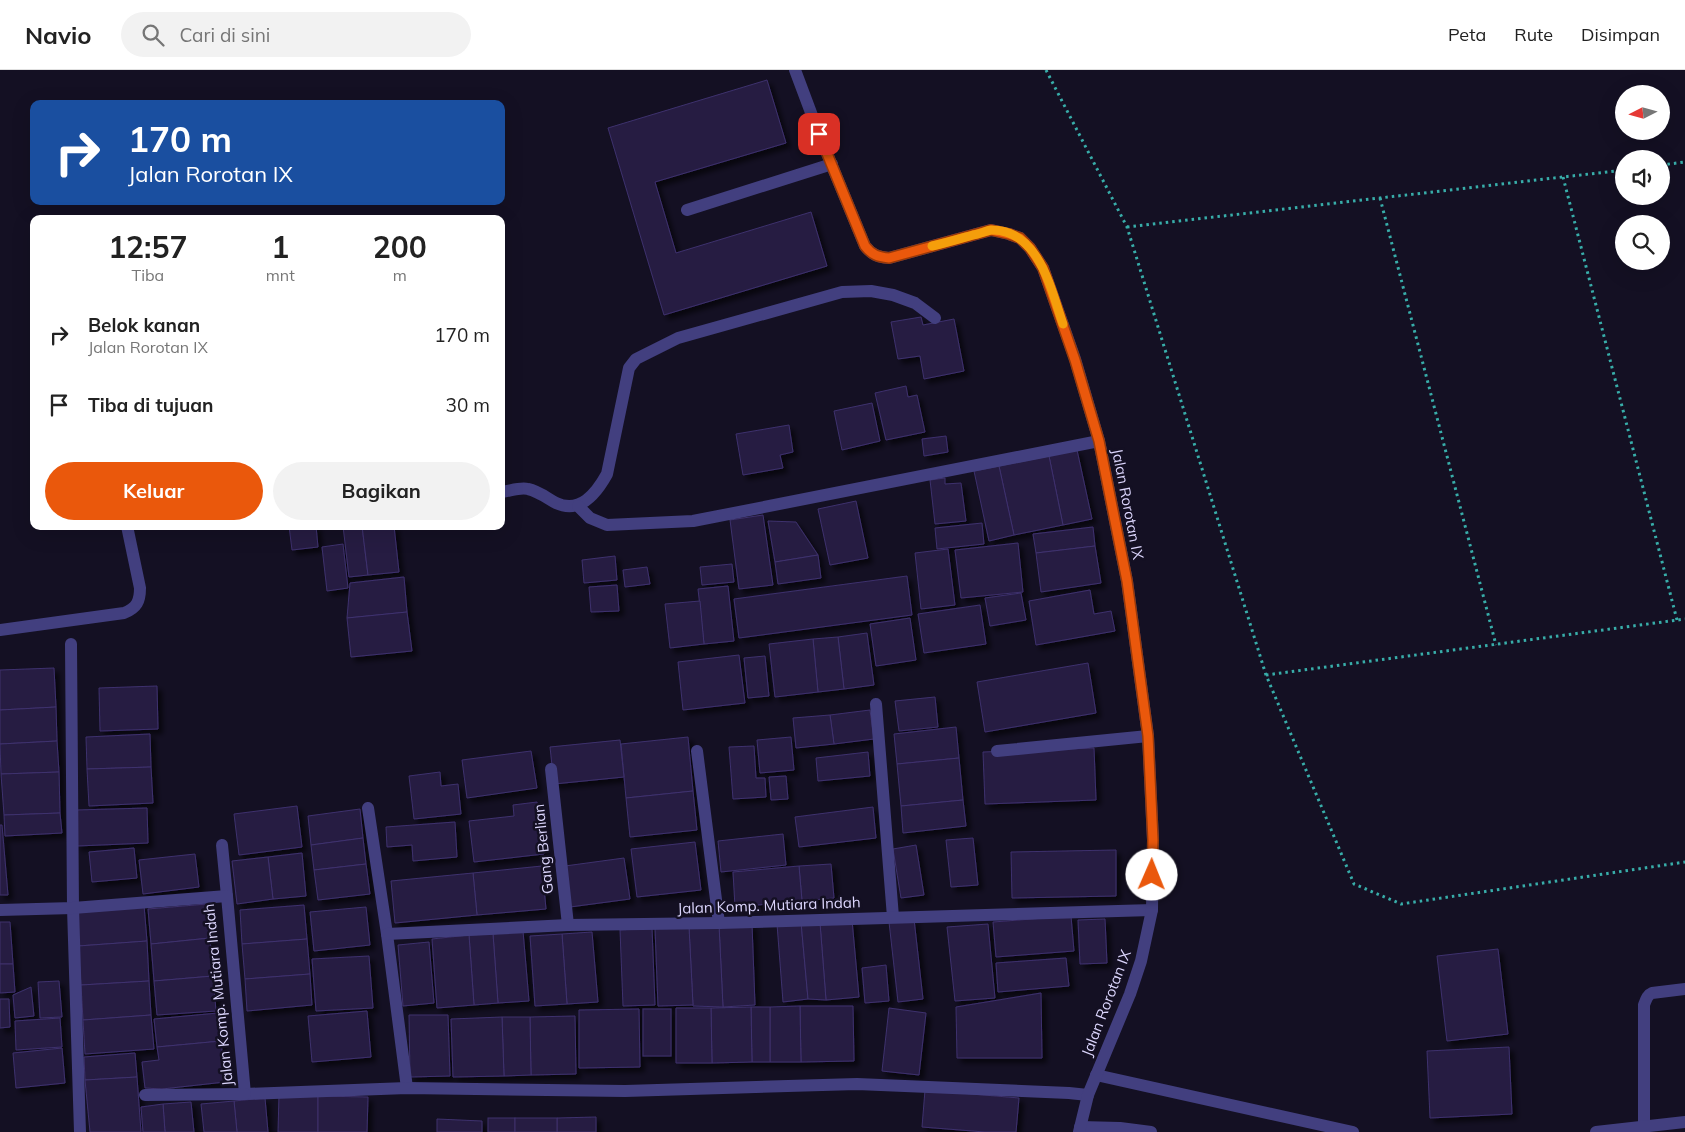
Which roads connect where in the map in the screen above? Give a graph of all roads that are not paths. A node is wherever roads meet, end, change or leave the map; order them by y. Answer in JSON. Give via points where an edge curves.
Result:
{"nodes":[{"id":1,"x":795,"y":70,"type":"edge"},
{"id":2,"x":832,"y":164,"type":"junction"},
{"id":3,"x":687,"y":210,"type":"dead end"},
{"id":4,"x":935,"y":318,"type":"dead end"},
{"id":5,"x":1099,"y":441,"type":"junction"},
{"id":6,"x":505,"y":492,"type":"edge"},
{"id":7,"x":578,"y":506,"type":"junction"},
{"id":8,"x":128,"y":530,"type":"edge"},
{"id":9,"x":0,"y":630,"type":"edge"},
{"id":10,"x":70,"y":644,"type":"dead end"},
{"id":11,"x":876,"y":704,"type":"dead end"},
{"id":12,"x":1148,"y":736,"type":"junction"},
{"id":13,"x":697,"y":751,"type":"dead end"},
{"id":14,"x":997,"y":751,"type":"dead end"},
{"id":15,"x":550,"y":768,"type":"dead end"},
{"id":16,"x":368,"y":808,"type":"dead end"},
{"id":17,"x":222,"y":845,"type":"dead end"},
{"id":18,"x":227,"y":896,"type":"junction"},
{"id":19,"x":73,"y":908,"type":"junction"},
{"id":20,"x":0,"y":910,"type":"edge"},
{"id":21,"x":1152,"y":910,"type":"junction"},
{"id":22,"x":893,"y":917,"type":"junction"},
{"id":23,"x":719,"y":923,"type":"junction"},
{"id":24,"x":568,"y":925,"type":"junction"},
{"id":25,"x":387,"y":934,"type":"junction"},
{"id":26,"x":1685,"y":989,"type":"edge"},
{"id":27,"x":1096,"y":1075,"type":"junction"},
{"id":28,"x":407,"y":1088,"type":"junction"},
{"id":29,"x":246,"y":1094,"type":"junction"},
{"id":30,"x":145,"y":1095,"type":"dead end"},
{"id":31,"x":1088,"y":1095,"type":"junction"},
{"id":32,"x":1685,"y":1122,"type":"edge"},
{"id":33,"x":1644,"y":1127,"type":"junction"},
{"id":34,"x":1080,"y":1130,"type":"edge"},
{"id":35,"x":80,"y":1132,"type":"edge"},
{"id":36,"x":1151,"y":1132,"type":"edge"},
{"id":37,"x":1353,"y":1132,"type":"edge"},
{"id":38,"x":1596,"y":1132,"type":"edge"}],
"edges":[{"from":1,"to":2,"type":"street","name":"Jalan Rorotan IX"},
{"from":2,"to":3,"type":"street"},
{"from":2,"to":5,"type":"street","name":"Jalan Rorotan IX","via":[[865,246],[880,258],[991,230],[1020,238],[1030,248],[1043,268],[1056,304]]},
{"from":4,"to":7,"type":"street","via":[[915,302],[893,295],[871,290],[842,292],[678,338],[636,359],[629,368],[607,474],[595,492]]},
{"from":5,"to":7,"type":"street","via":[[693,521],[607,525],[590,518]]},
{"from":5,"to":12,"type":"street","name":"Jalan Rorotan IX","via":[[1127,581]]},
{"from":6,"to":7,"type":"street","via":[[527,489],[565,506]]},
{"from":8,"to":9,"type":"street","via":[[140,588],[138,603],[133,610]]},
{"from":10,"to":19,"type":"street"},
{"from":11,"to":22,"type":"street"},
{"from":12,"to":14,"type":"street"},
{"from":12,"to":21,"type":"street","name":"Jalan Rorotan IX","via":[[1153,840]]},
{"from":13,"to":23,"type":"street"},
{"from":15,"to":24,"type":"street","name":"Gang Berlian"},
{"from":16,"to":25,"type":"street"},
{"from":17,"to":18,"type":"street"},
{"from":18,"to":19,"type":"street","name":"Jalan Komp. Mutiara Indah"},
{"from":18,"to":29,"type":"street","name":"Jalan Komp. Mutiara Indah"},
{"from":19,"to":20,"type":"street","name":"Jalan Komp. Mutiara Indah"},
{"from":19,"to":35,"type":"street"},
{"from":21,"to":22,"type":"street","name":"Jalan Komp. Mutiara Indah"},
{"from":21,"to":27,"type":"street","name":"Jalan Rorotan IX","via":[[1130,994]]},
{"from":22,"to":23,"type":"street","name":"Jalan Komp. Mutiara Indah"},
{"from":23,"to":24,"type":"street","name":"Jalan Komp. Mutiara Indah"},
{"from":24,"to":25,"type":"street","name":"Jalan Komp. Mutiara Indah"},
{"from":25,"to":28,"type":"street"},
{"from":26,"to":33,"type":"street","via":[[1652,993],[1644,1005]]},
{"from":27,"to":31,"type":"street","name":"Jalan Rorotan IX"},
{"from":27,"to":37,"type":"street"},
{"from":28,"to":29,"type":"street","name":"Jalan Komp. Mutiara Indah"},
{"from":28,"to":31,"type":"street","name":"Jalan Komp. Mutiara Indah","via":[[625,1091],[857,1084]]},
{"from":29,"to":30,"type":"street"},
{"from":31,"to":34,"type":"street","name":"Jalan Rorotan IX"},
{"from":32,"to":33,"type":"street"},
{"from":33,"to":38,"type":"street"},
{"from":34,"to":36,"type":"street","via":[[1120,1128]]}]}
